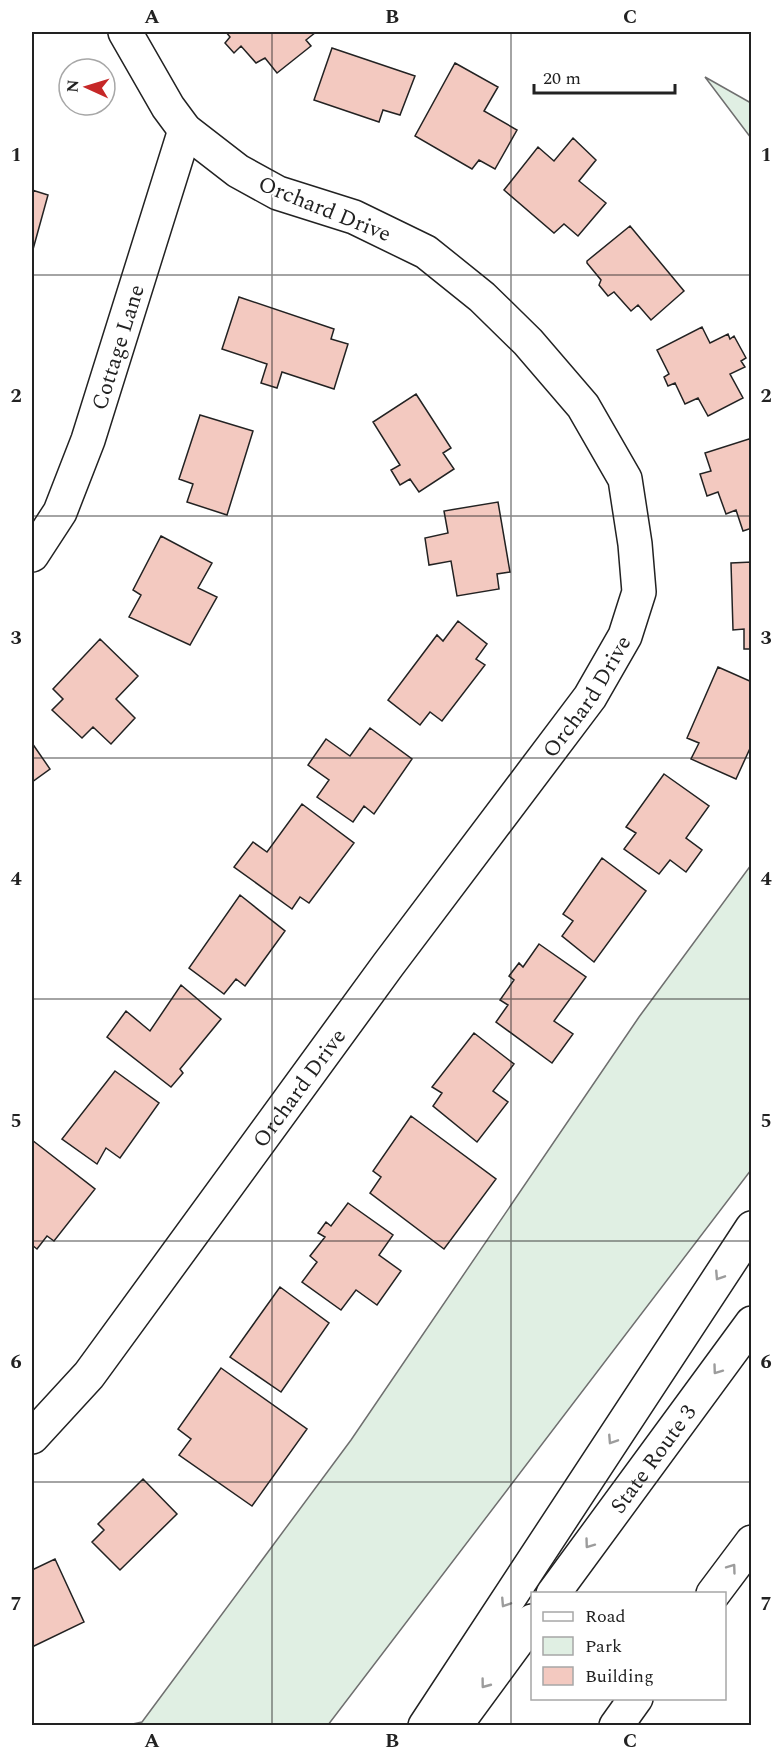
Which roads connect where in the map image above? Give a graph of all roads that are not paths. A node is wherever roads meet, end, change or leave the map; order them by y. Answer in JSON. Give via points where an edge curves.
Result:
{"nodes":[{"id":1,"x":125,"y":32,"type":"edge"},
{"id":2,"x":185,"y":130,"type":"junction"},
{"id":3,"x":32,"y":555,"type":"edge"},
{"id":4,"x":752,"y":1228,"type":"edge"},
{"id":5,"x":752,"y":1323,"type":"edge"},
{"id":6,"x":32,"y":1437,"type":"edge"},
{"id":7,"x":752,"y":1542,"type":"edge"},
{"id":8,"x":554,"y":1592,"type":"edge"},
{"id":9,"x":714,"y":1592,"type":"edge"},
{"id":10,"x":531,"y":1622,"type":"edge"},
{"id":11,"x":635,"y":1700,"type":"edge"},
{"id":12,"x":425,"y":1725,"type":"edge"},
{"id":13,"x":455,"y":1725,"type":"edge"},
{"id":14,"x":616,"y":1725,"type":"edge"}],
"edges":[{"from":1,"to":2,"type":"main road","name":"Orchard Drive"},
{"from":2,"to":3,"type":"main road","name":"Cottage Lane","via":[[88,440],[60,512]]},
{"from":2,"to":6,"type":"main road","name":"Orchard Drive","via":[[238,171],[278,193],[354,217],[426,252],[482,297],[528,342],[583,406],[625,479],[639,592],[625,636],[590,697],[388,965],[89,1375]]},
{"from":4,"to":12,"type":"main road","one_way":true},
{"from":5,"to":8,"type":"main road","name":"State Route 3","one_way":true},
{"from":9,"to":7,"type":"main road","one_way":true},
{"from":10,"to":13,"type":"main road","one_way":true},
{"from":11,"to":14,"type":"main road"}]}
